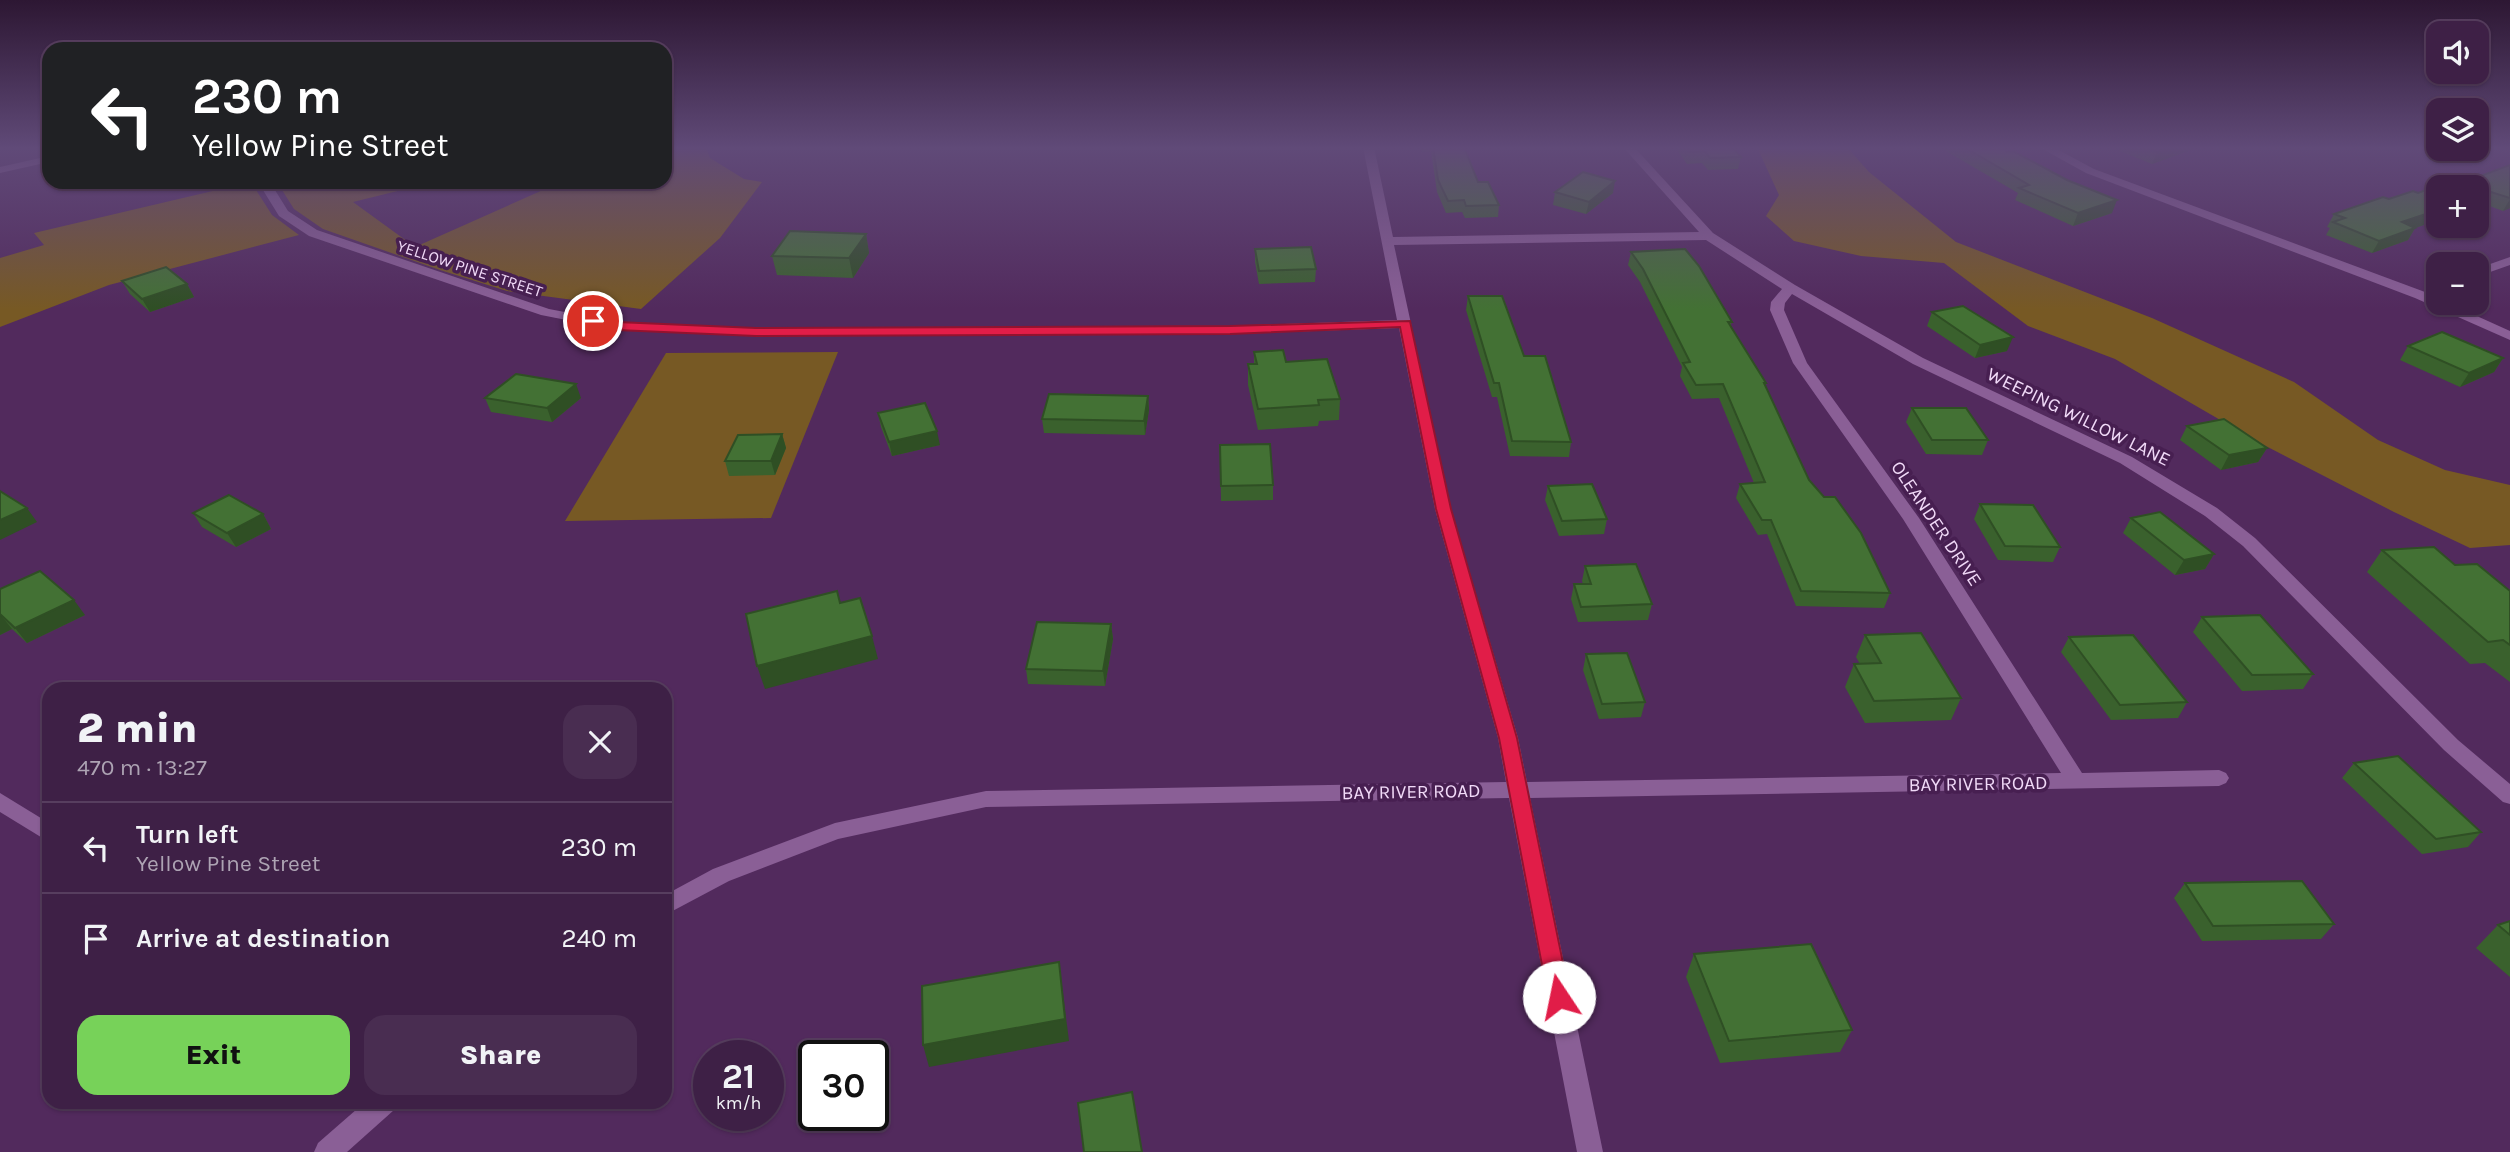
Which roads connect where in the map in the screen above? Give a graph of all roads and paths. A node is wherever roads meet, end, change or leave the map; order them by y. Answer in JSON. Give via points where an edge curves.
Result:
{"nodes":[{"id":1,"x":275,"y":201,"type":"edge"},
{"id":2,"x":1379,"y":201,"type":"edge"},
{"id":3,"x":1677,"y":201,"type":"edge"},
{"id":4,"x":2169,"y":201,"type":"edge"},
{"id":5,"x":1709,"y":236,"type":"junction"},
{"id":6,"x":1388,"y":241,"type":"junction"},
{"id":7,"x":2510,"y":261,"type":"edge"},
{"id":8,"x":2489,"y":269,"type":"edge"},
{"id":9,"x":1790,"y":288,"type":"junction"},
{"id":10,"x":2426,"y":293,"type":"edge"},
{"id":11,"x":2420,"y":295,"type":"junction"},
{"id":12,"x":1405,"y":324,"type":"junction"},
{"id":13,"x":2510,"y":336,"type":"edge"},
{"id":14,"x":2219,"y":778,"type":"dead end"},
{"id":15,"x":2077,"y":782,"type":"junction"},
{"id":16,"x":1518,"y":789,"type":"junction"},
{"id":17,"x":2510,"y":796,"type":"edge"},
{"id":18,"x":0,"y":801,"type":"edge"},
{"id":19,"x":42,"y":829,"type":"edge"},
{"id":20,"x":672,"y":902,"type":"edge"},
{"id":21,"x":377,"y":1109,"type":"edge"},
{"id":22,"x":327,"y":1152,"type":"edge"},
{"id":23,"x":1590,"y":1152,"type":"edge"}],
"edges":[{"from":1,"to":12,"type":"street","name":"YELLOW PINE STREET","via":[[283,213],[313,233],[546,312],[617,326],[756,332],[1230,330]]},
{"from":2,"to":6,"type":"street"},
{"from":3,"to":5,"type":"street","name":"WEEPING WILLOW LANE"},
{"from":4,"to":11,"type":"street"},
{"from":5,"to":6,"type":"street"},
{"from":5,"to":9,"type":"street","name":"WEEPING WILLOW LANE"},
{"from":6,"to":12,"type":"street"},
{"from":7,"to":8,"type":"street"},
{"from":9,"to":15,"type":"street","name":"OLEANDER DRIVE","via":[[1777,310],[1800,363],[1911,518]]},
{"from":9,"to":17,"type":"street","name":"WEEPING WILLOW LANE","via":[[1918,361],[2126,460],[2210,512],[2249,542],[2451,745]]},
{"from":10,"to":11,"type":"street"},
{"from":11,"to":13,"type":"street"},
{"from":12,"to":16,"type":"street","via":[[1443,509],[1508,738]]},
{"from":14,"to":15,"type":"street","name":"BAY RIVER ROAD"},
{"from":15,"to":16,"type":"street","name":"BAY RIVER ROAD"},
{"from":16,"to":20,"type":"street","name":"BAY RIVER ROAD","via":[[986,799],[835,831],[721,875]]},
{"from":16,"to":23,"type":"street"},
{"from":18,"to":19,"type":"street"},
{"from":21,"to":22,"type":"street"}]}
